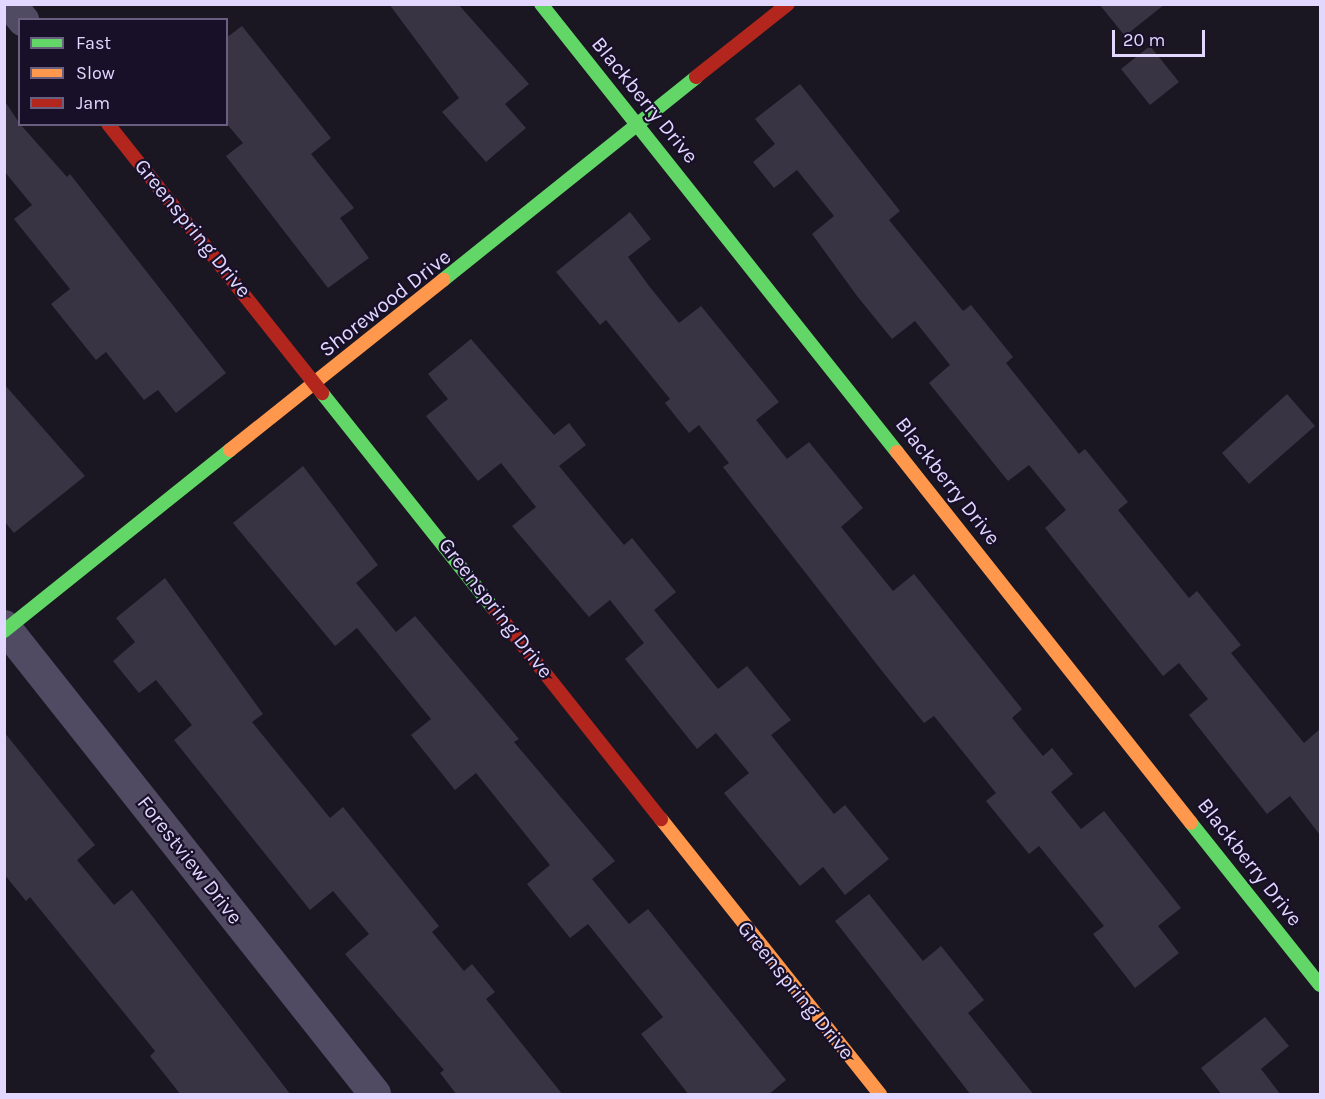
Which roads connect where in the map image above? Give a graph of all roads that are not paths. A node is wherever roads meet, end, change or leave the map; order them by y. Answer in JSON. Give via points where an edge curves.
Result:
{"nodes":[{"id":1,"x":10,"y":4,"type":"edge"},
{"id":2,"x":540,"y":4,"type":"edge"},
{"id":3,"x":788,"y":4,"type":"edge"},
{"id":4,"x":20,"y":18,"type":"edge"},
{"id":5,"x":110,"y":126,"type":"edge"},
{"id":6,"x":640,"y":127,"type":"junction"},
{"id":7,"x":318,"y":382,"type":"junction"},
{"id":8,"x":5,"y":629,"type":"edge"},
{"id":9,"x":1320,"y":985,"type":"edge"},
{"id":10,"x":375,"y":1095,"type":"edge"},
{"id":11,"x":880,"y":1095,"type":"edge"}],
"edges":[{"from":1,"to":4,"type":"street"},
{"from":2,"to":6,"type":"street","name":"Blackberry Drive"},
{"from":3,"to":6,"type":"street","name":"Shorewood Drive"},
{"from":5,"to":7,"type":"street","name":"Greenspring Drive"},
{"from":6,"to":7,"type":"street","name":"Shorewood Drive"},
{"from":6,"to":9,"type":"street","name":"Blackberry Drive"},
{"from":7,"to":8,"type":"street","name":"Shorewood Drive"},
{"from":7,"to":11,"type":"street","name":"Greenspring Drive"},
{"from":8,"to":10,"type":"street","name":"Forestview Drive"}]}
